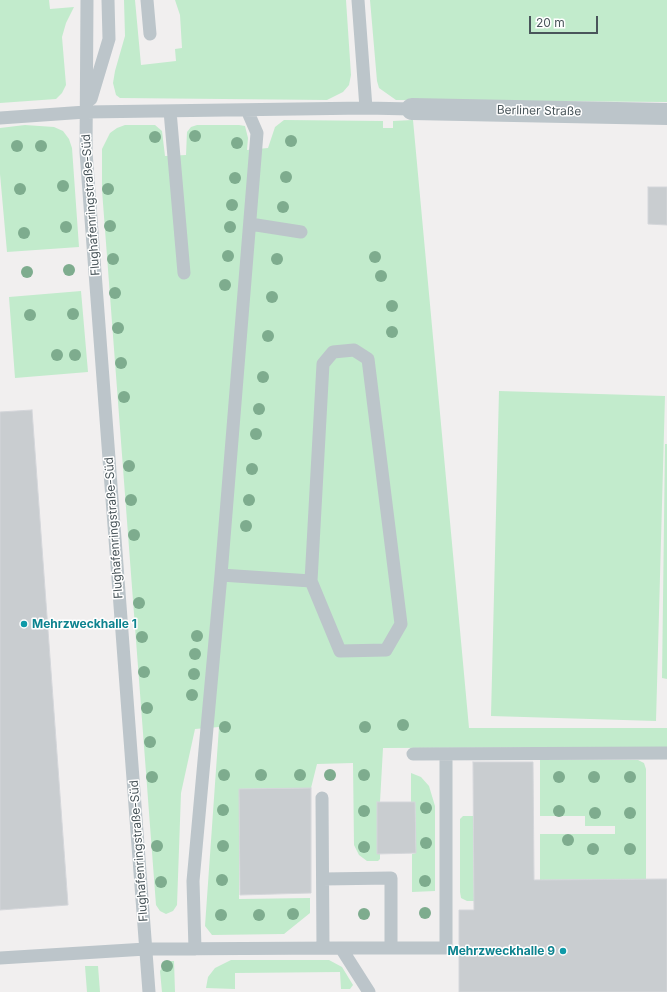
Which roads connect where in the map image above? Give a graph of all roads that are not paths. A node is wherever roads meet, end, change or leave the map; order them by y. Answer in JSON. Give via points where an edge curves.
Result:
{"nodes":[{"id":1,"x":87,"y":0,"type":"edge"},
{"id":2,"x":108,"y":0,"type":"edge"},
{"id":3,"x":147,"y":0,"type":"edge"},
{"id":4,"x":358,"y":0,"type":"edge"},
{"id":5,"x":150,"y":34,"type":"dead end"},
{"id":6,"x":366,"y":108,"type":"junction"},
{"id":7,"x":412,"y":109,"type":"joint"},
{"id":8,"x":247,"y":110,"type":"junction"},
{"id":9,"x":170,"y":111,"type":"junction"},
{"id":10,"x":86,"y":112,"type":"junction"},
{"id":11,"x":667,"y":114,"type":"edge"},
{"id":12,"x":0,"y":118,"type":"edge"},
{"id":13,"x":250,"y":224,"type":"junction"},
{"id":14,"x":301,"y":232,"type":"dead end"},
{"id":15,"x":184,"y":273,"type":"dead end"},
{"id":16,"x":221,"y":575,"type":"junction"},
{"id":17,"x":312,"y":581,"type":"junction"},
{"id":18,"x":667,"y":753,"type":"edge"},
{"id":19,"x":413,"y":754,"type":"dead end"},
{"id":20,"x":446,"y":754,"type":"junction"},
{"id":21,"x":322,"y":798,"type":"dead end"},
{"id":22,"x":323,"y":879,"type":"junction"},
{"id":23,"x":323,"y":948,"type":"junction"},
{"id":24,"x":341,"y":948,"type":"junction"},
{"id":25,"x":391,"y":948,"type":"junction"},
{"id":26,"x":146,"y":949,"type":"junction"},
{"id":27,"x":194,"y":949,"type":"junction"},
{"id":28,"x":0,"y":958,"type":"edge"},
{"id":29,"x":149,"y":992,"type":"edge"},
{"id":30,"x":369,"y":992,"type":"edge"}],
"edges":[{"from":1,"to":10,"type":"lane","name":"Flughafenringstraße-Süd"},
{"from":2,"to":10,"type":"lane","via":[[109,39]]},
{"from":3,"to":5,"type":"lane"},
{"from":4,"to":6,"type":"lane"},
{"from":6,"to":7,"type":"lane"},
{"from":6,"to":8,"type":"lane"},
{"from":7,"to":11,"type":"street","name":"Berliner Straße"},
{"from":8,"to":9,"type":"lane"},
{"from":8,"to":13,"type":"lane","via":[[257,133]]},
{"from":9,"to":10,"type":"lane"},
{"from":9,"to":15,"type":"lane"},
{"from":10,"to":12,"type":"lane"},
{"from":10,"to":26,"type":"lane","name":"Flughafenringstraße-Süd","via":[[86,152]]},
{"from":13,"to":14,"type":"lane"},
{"from":13,"to":16,"type":"lane"},
{"from":16,"to":17,"type":"lane"},
{"from":16,"to":27,"type":"lane","via":[[193,881]]},
{"from":17,"to":17,"type":"lane","via":[[340,651],[386,650],[401,624],[368,359],[354,350],[334,352],[323,364]]},
{"from":18,"to":20,"type":"lane"},
{"from":19,"to":20,"type":"lane"},
{"from":20,"to":25,"type":"lane","via":[[446,948]]},
{"from":21,"to":22,"type":"lane"},
{"from":22,"to":23,"type":"lane"},
{"from":22,"to":25,"type":"lane","via":[[391,878]]},
{"from":23,"to":24,"type":"lane"},
{"from":23,"to":27,"type":"lane"},
{"from":24,"to":25,"type":"lane"},
{"from":24,"to":30,"type":"lane"},
{"from":26,"to":27,"type":"lane"},
{"from":26,"to":28,"type":"lane"},
{"from":26,"to":29,"type":"lane","name":"Flughafenringstraße-Süd"}]}
